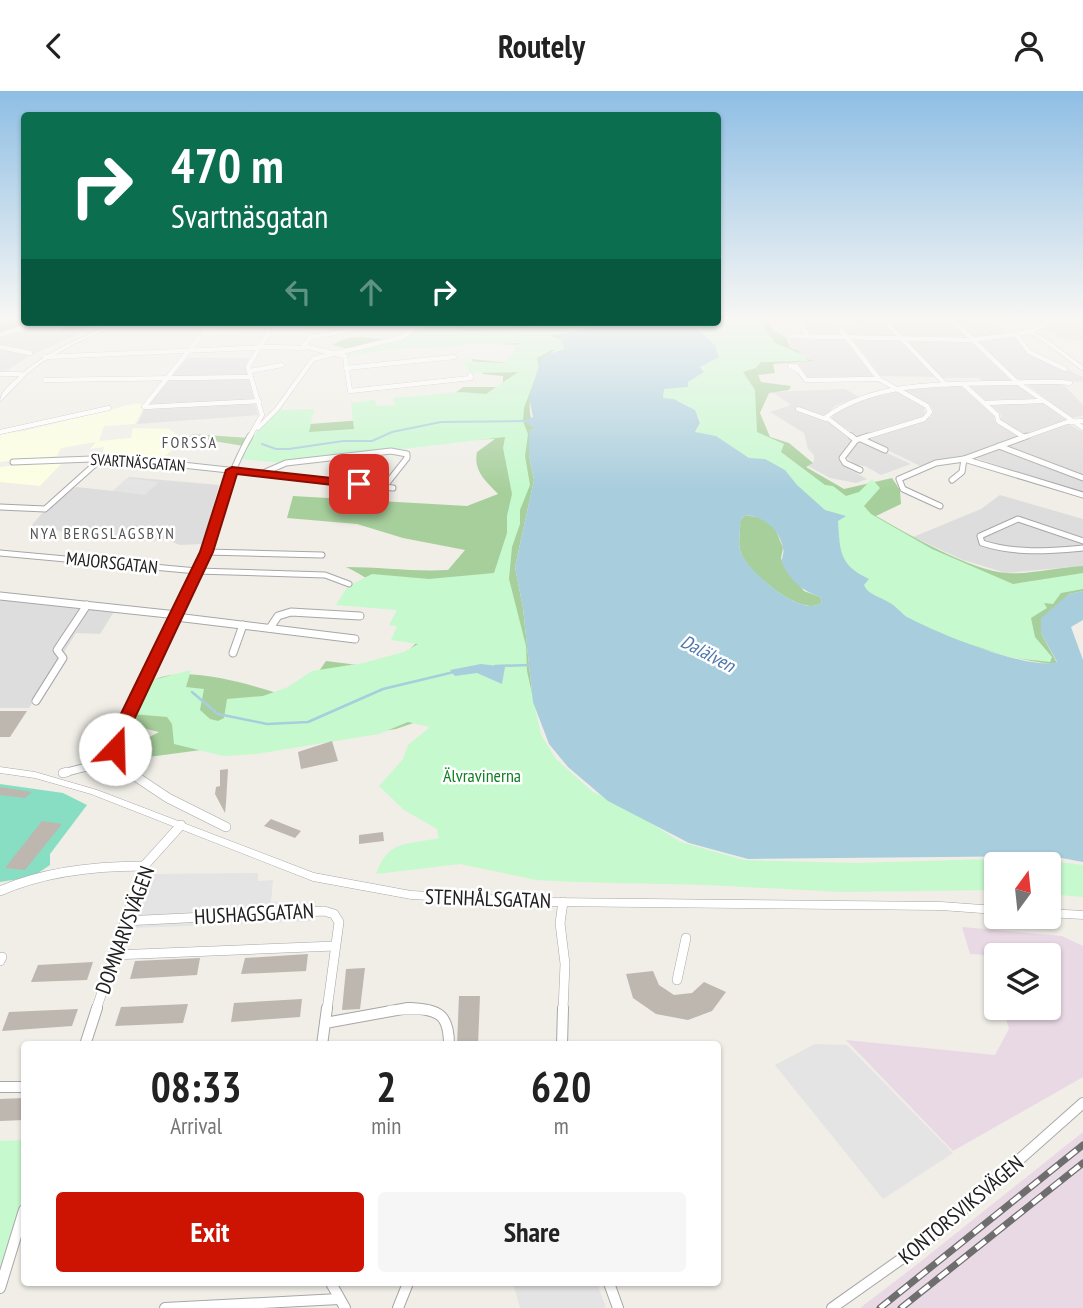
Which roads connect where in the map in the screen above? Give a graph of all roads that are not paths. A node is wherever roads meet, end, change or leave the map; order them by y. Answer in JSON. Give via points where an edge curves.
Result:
{"nodes":[{"id":1,"x":19,"y":377,"type":"edge"},
{"id":2,"x":203,"y":377,"type":"edge"},
{"id":3,"x":252,"y":377,"type":"edge"},
{"id":4,"x":300,"y":377,"type":"edge"},
{"id":5,"x":348,"y":377,"type":"edge"},
{"id":6,"x":471,"y":377,"type":"edge"},
{"id":7,"x":804,"y":377,"type":"edge"},
{"id":8,"x":938,"y":377,"type":"edge"},
{"id":9,"x":1011,"y":377,"type":"edge"},
{"id":10,"x":165,"y":379,"type":"junction"},
{"id":11,"x":879,"y":379,"type":"joint"},
{"id":12,"x":45,"y":380,"type":"dead end"},
{"id":13,"x":1018,"y":383,"type":"junction"},
{"id":14,"x":1070,"y":383,"type":"dead end"},
{"id":15,"x":963,"y":384,"type":"junction"},
{"id":16,"x":946,"y":385,"type":"junction"},
{"id":17,"x":898,"y":390,"type":"junction"},
{"id":18,"x":0,"y":400,"type":"edge"},
{"id":19,"x":259,"y":401,"type":"junction"},
{"id":20,"x":1043,"y":401,"type":"junction"},
{"id":21,"x":985,"y":404,"type":"junction"},
{"id":22,"x":109,"y":408,"type":"dead end"},
{"id":23,"x":798,"y":409,"type":"dead end"},
{"id":24,"x":826,"y":419,"type":"junction"},
{"id":25,"x":1072,"y":421,"type":"junction"},
{"id":26,"x":1083,"y":421,"type":"edge"},
{"id":27,"x":1083,"y":428,"type":"edge"},
{"id":28,"x":0,"y":432,"type":"edge"},
{"id":29,"x":248,"y":437,"type":"junction"},
{"id":30,"x":1024,"y":437,"type":"junction"},
{"id":31,"x":858,"y":439,"type":"junction"},
{"id":32,"x":999,"y":446,"type":"junction"},
{"id":33,"x":885,"y":450,"type":"dead end"},
{"id":34,"x":103,"y":457,"type":"junction"},
{"id":35,"x":964,"y":459,"type":"junction"},
{"id":36,"x":13,"y":462,"type":"dead end"},
{"id":37,"x":232,"y":470,"type":"junction"},
{"id":38,"x":860,"y":470,"type":"dead end"},
{"id":39,"x":262,"y":474,"type":"junction"},
{"id":40,"x":1083,"y":478,"type":"edge"},
{"id":41,"x":952,"y":480,"type":"dead end"},
{"id":42,"x":384,"y":487,"type":"junction"},
{"id":43,"x":393,"y":488,"type":"dead end"},
{"id":44,"x":1083,"y":495,"type":"edge"},
{"id":45,"x":940,"y":506,"type":"dead end"},
{"id":46,"x":0,"y":507,"type":"edge"},
{"id":47,"x":1083,"y":541,"type":"edge"},
{"id":48,"x":1083,"y":548,"type":"edge"},
{"id":49,"x":206,"y":552,"type":"junction"},
{"id":50,"x":0,"y":553,"type":"edge"},
{"id":51,"x":322,"y":555,"type":"dead end"},
{"id":52,"x":197,"y":571,"type":"junction"},
{"id":53,"x":349,"y":584,"type":"dead end"},
{"id":54,"x":0,"y":596,"type":"edge"},
{"id":55,"x":87,"y":605,"type":"junction"},
{"id":56,"x":176,"y":616,"type":"junction"},
{"id":57,"x":360,"y":616,"type":"dead end"},
{"id":58,"x":243,"y":625,"type":"junction"},
{"id":59,"x":270,"y":628,"type":"junction"},
{"id":60,"x":355,"y":639,"type":"dead end"},
{"id":61,"x":233,"y":653,"type":"dead end"},
{"id":62,"x":36,"y":701,"type":"dead end"},
{"id":63,"x":114,"y":760,"type":"junction"},
{"id":64,"x":0,"y":770,"type":"edge"},
{"id":65,"x":63,"y":773,"type":"dead end"},
{"id":66,"x":181,"y":825,"type":"junction"},
{"id":67,"x":226,"y":827,"type":"dead end"},
{"id":68,"x":144,"y":866,"type":"junction"},
{"id":69,"x":0,"y":891,"type":"edge"},
{"id":70,"x":563,"y":902,"type":"junction"},
{"id":71,"x":984,"y":909,"type":"edge"},
{"id":72,"x":1061,"y":914,"type":"edge"},
{"id":73,"x":1083,"y":915,"type":"edge"},
{"id":74,"x":124,"y":921,"type":"junction"},
{"id":75,"x":685,"y":938,"type":"dead end"},
{"id":76,"x":335,"y":946,"type":"junction"},
{"id":77,"x":113,"y":955,"type":"junction"},
{"id":78,"x":677,"y":981,"type":"dead end"},
{"id":79,"x":325,"y":1023,"type":"junction"},
{"id":80,"x":86,"y":1041,"type":"edge"},
{"id":81,"x":323,"y":1041,"type":"edge"},
{"id":82,"x":449,"y":1041,"type":"edge"},
{"id":83,"x":562,"y":1041,"type":"edge"},
{"id":84,"x":0,"y":1087,"type":"edge"},
{"id":85,"x":21,"y":1087,"type":"edge"},
{"id":86,"x":1083,"y":1103,"type":"edge"},
{"id":87,"x":21,"y":1228,"type":"edge"},
{"id":88,"x":333,"y":1286,"type":"edge"},
{"id":89,"x":407,"y":1286,"type":"edge"},
{"id":90,"x":610,"y":1286,"type":"edge"},
{"id":91,"x":0,"y":1288,"type":"edge"},
{"id":92,"x":342,"y":1304,"type":"edge"},
{"id":93,"x":165,"y":1308,"type":"edge"},
{"id":94,"x":398,"y":1308,"type":"edge"},
{"id":95,"x":618,"y":1308,"type":"edge"},
{"id":96,"x":832,"y":1308,"type":"edge"}],
"edges":[{"from":1,"to":18,"type":"street"},
{"from":2,"to":10,"type":"street"},
{"from":3,"to":19,"type":"street"},
{"from":4,"to":29,"type":"street"},
{"from":5,"to":6,"type":"street","via":[[350,391]]},
{"from":7,"to":11,"type":"street"},
{"from":8,"to":16,"type":"street"},
{"from":9,"to":13,"type":"street"},
{"from":10,"to":12,"type":"street"},
{"from":10,"to":19,"type":"street","via":[[144,407]]},
{"from":11,"to":17,"type":"street"},
{"from":13,"to":14,"type":"street"},
{"from":13,"to":15,"type":"street"},
{"from":13,"to":20,"type":"street"},
{"from":15,"to":16,"type":"street"},
{"from":15,"to":21,"type":"street"},
{"from":16,"to":17,"type":"street"},
{"from":17,"to":24,"type":"street","via":[[842,405]]},
{"from":17,"to":31,"type":"street","via":[[927,406],[929,415]]},
{"from":19,"to":29,"type":"street","via":[[260,419]]},
{"from":20,"to":21,"type":"street"},
{"from":20,"to":25,"type":"street"},
{"from":21,"to":30,"type":"street","via":[[998,421]]},
{"from":22,"to":28,"type":"street"},
{"from":23,"to":24,"type":"street"},
{"from":24,"to":31,"type":"street"},
{"from":25,"to":26,"type":"street"},
{"from":25,"to":27,"type":"street"},
{"from":25,"to":30,"type":"street"},
{"from":29,"to":37,"type":"street"},
{"from":30,"to":32,"type":"street"},
{"from":31,"to":33,"type":"street"},
{"from":31,"to":38,"type":"street","via":[[842,458]]},
{"from":32,"to":35,"type":"street"},
{"from":32,"to":40,"type":"street"},
{"from":34,"to":36,"type":"street","name":"SVARTNÄSGATAN"},
{"from":34,"to":37,"type":"street","name":"SVARTNÄSGATAN"},
{"from":34,"to":46,"type":"street","via":[[45,509]]},
{"from":35,"to":41,"type":"street","via":[[962,472]]},
{"from":35,"to":44,"type":"street"},
{"from":35,"to":45,"type":"street","via":[[936,463],[899,479],[903,489]]},
{"from":37,"to":39,"type":"street","name":"SVARTNÄSGATAN"},
{"from":37,"to":49,"type":"street"},
{"from":39,"to":42,"type":"street","name":"SVARTNÄSGATAN"},
{"from":39,"to":42,"type":"street","name":"SVARTNÄSGATAN","via":[[286,463],[391,451],[407,454]]},
{"from":42,"to":43,"type":"street","name":"SVARTNÄSGATAN"},
{"from":47,"to":48,"type":"street","via":[[1018,519],[980,536],[982,543],[1023,554]]},
{"from":49,"to":51,"type":"street"},
{"from":49,"to":52,"type":"street"},
{"from":50,"to":52,"type":"street","name":"MAJORSGATAN"},
{"from":52,"to":53,"type":"street","name":"MAJORSGATAN","via":[[325,575]]},
{"from":52,"to":56,"type":"street"},
{"from":54,"to":55,"type":"street"},
{"from":55,"to":56,"type":"street"},
{"from":55,"to":62,"type":"street","via":[[57,650],[63,658]]},
{"from":56,"to":58,"type":"street"},
{"from":56,"to":63,"type":"street","via":[[118,738]]},
{"from":57,"to":59,"type":"street","via":[[291,612],[278,617]]},
{"from":58,"to":59,"type":"street"},
{"from":58,"to":61,"type":"street"},
{"from":59,"to":60,"type":"street"},
{"from":63,"to":65,"type":"street"},
{"from":63,"to":67,"type":"street","via":[[139,782]]},
{"from":64,"to":66,"type":"street","name":"STENHÅLSGATAN","via":[[94,792]]},
{"from":66,"to":68,"type":"street","name":"DOMNARVSVÄGEN"},
{"from":66,"to":70,"type":"street","name":"STENHÅLSGATAN","via":[[313,877],[411,895]]},
{"from":68,"to":69,"type":"street","via":[[87,870],[15,883]]},
{"from":68,"to":74,"type":"street","name":"DOMNARVSVÄGEN"},
{"from":70,"to":71,"type":"street","name":"STENHÅLSGATAN"},
{"from":70,"to":83,"type":"street"},
{"from":72,"to":73,"type":"street"},
{"from":74,"to":76,"type":"street","name":"HUSHAGSGATAN","via":[[324,911],[334,913],[339,922]]},
{"from":74,"to":77,"type":"street","name":"DOMNARVSVÄGEN"},
{"from":75,"to":78,"type":"street"},
{"from":76,"to":77,"type":"street"},
{"from":76,"to":79,"type":"street","name":"HUSHAGSGATAN"},
{"from":77,"to":80,"type":"street","name":"DOMNARVSVÄGEN"},
{"from":79,"to":81,"type":"street","name":"HUSHAGSGATAN"},
{"from":79,"to":82,"type":"street","via":[[423,1008],[439,1012],[447,1023]]},
{"from":84,"to":85,"type":"street"},
{"from":86,"to":96,"type":"street","name":"KONTORSVIKSVÄGEN","via":[[914,1251]]},
{"from":87,"to":91,"type":"street"},
{"from":88,"to":92,"type":"street"},
{"from":89,"to":94,"type":"street"},
{"from":90,"to":95,"type":"street"},
{"from":92,"to":93,"type":"street"}]}
